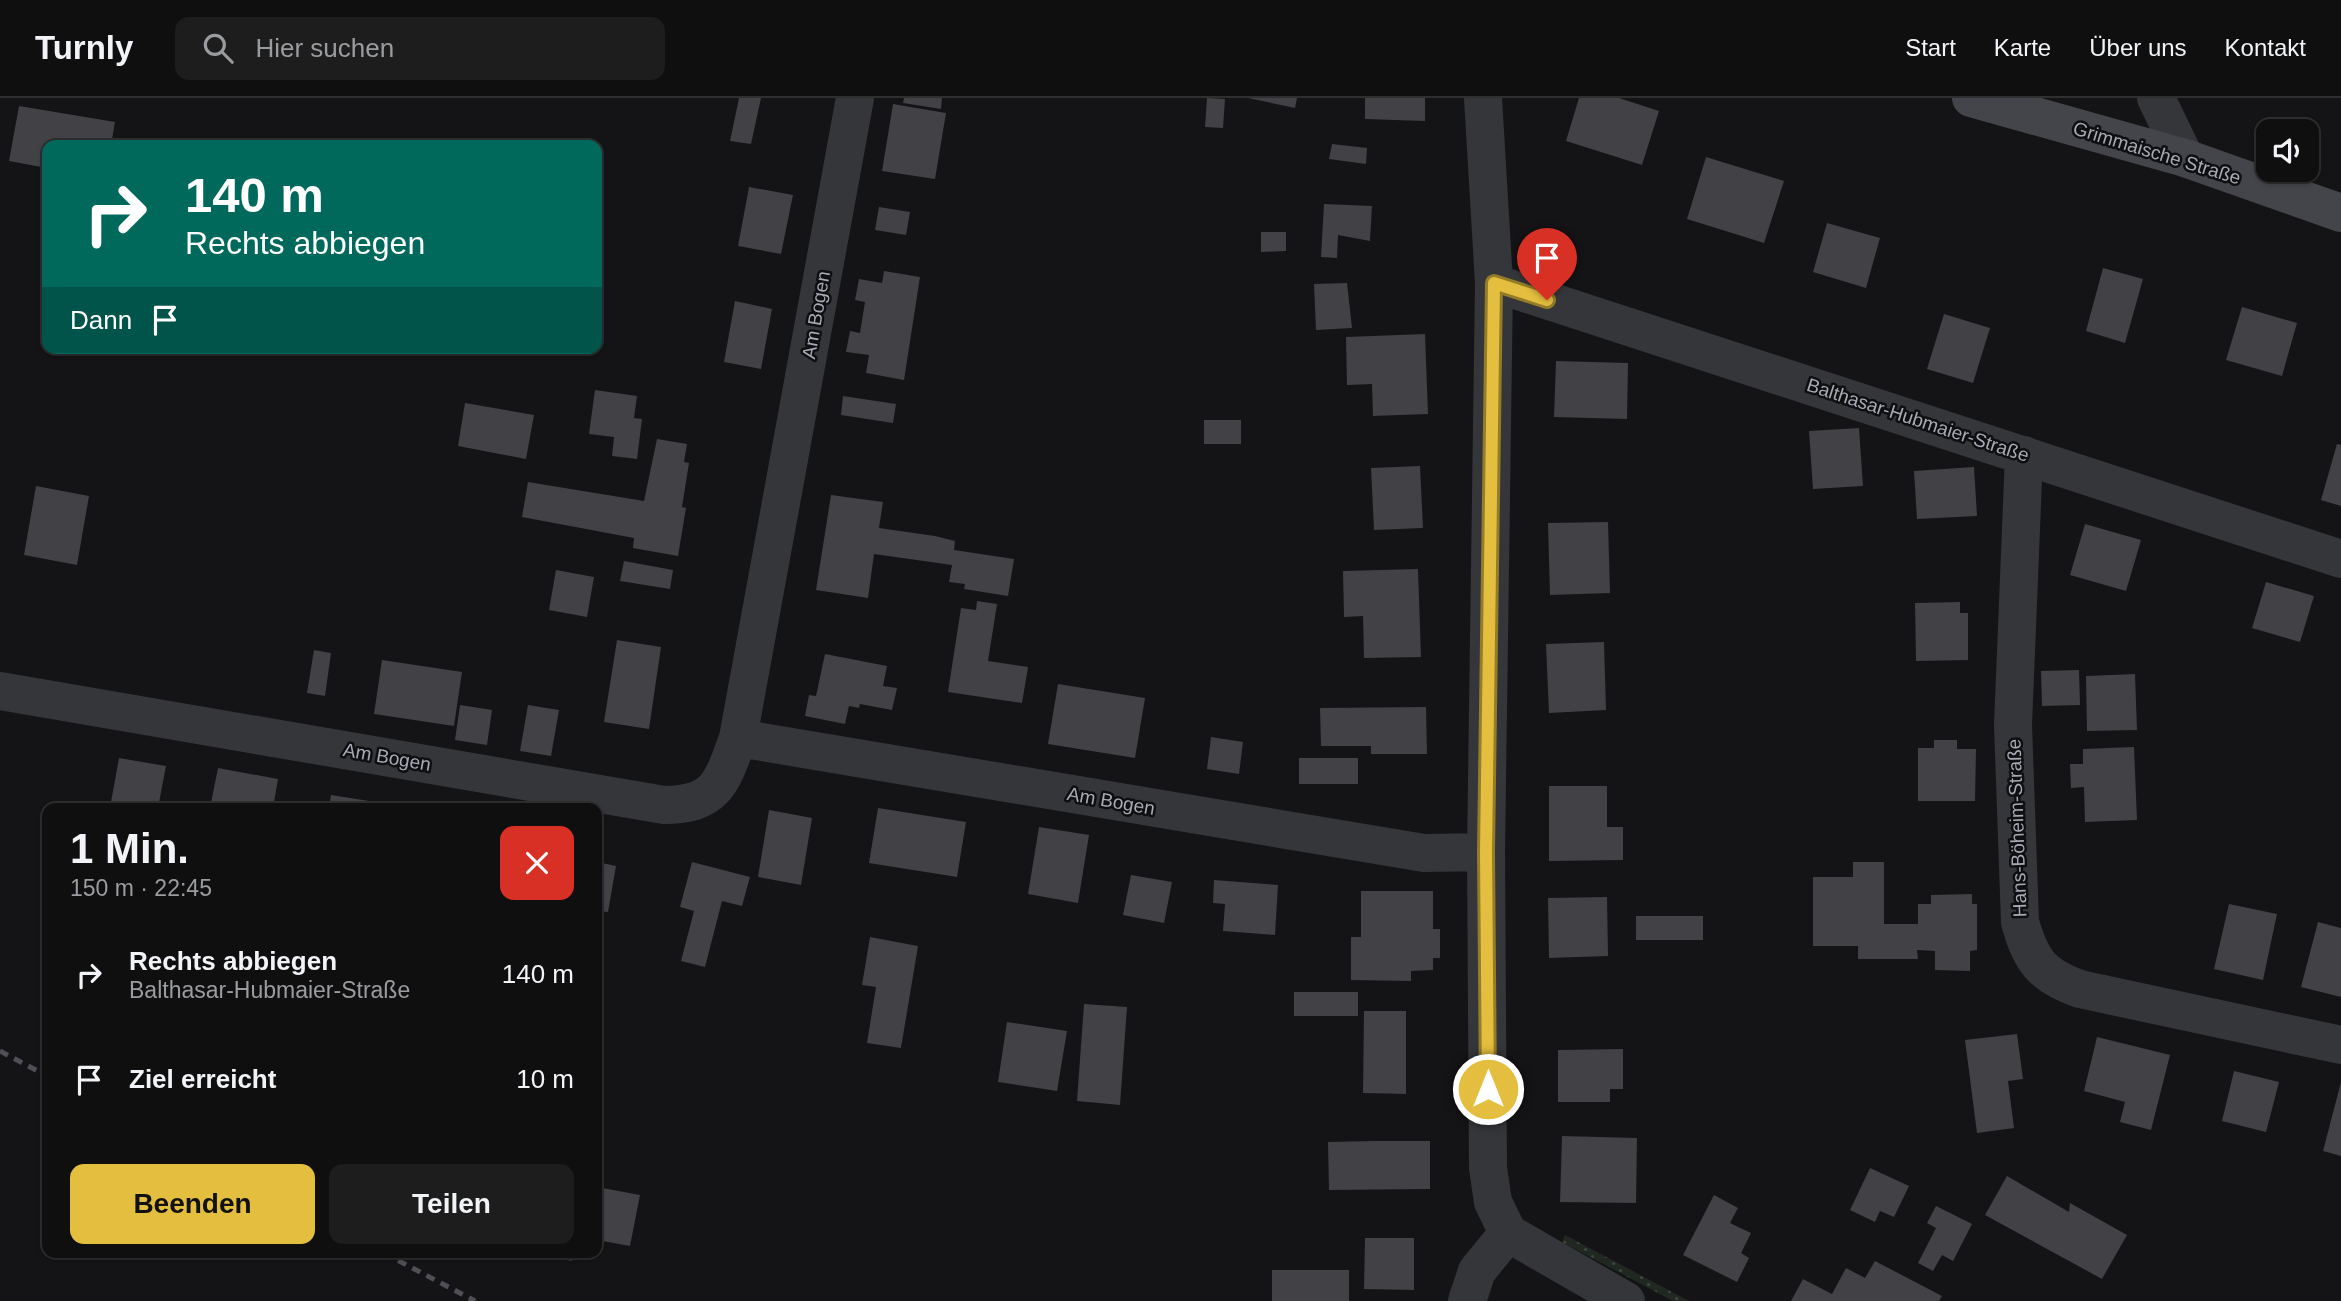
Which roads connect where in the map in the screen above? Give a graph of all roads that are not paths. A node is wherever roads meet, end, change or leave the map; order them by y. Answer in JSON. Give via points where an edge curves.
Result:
{"nodes":[{"id":1,"x":855,"y":98,"type":"edge"},
{"id":2,"x":1483,"y":98,"type":"edge"},
{"id":3,"x":1971,"y":98,"type":"edge"},
{"id":4,"x":2156,"y":98,"type":"edge"},
{"id":5,"x":2022,"y":105,"type":"edge"},
{"id":6,"x":2185,"y":158,"type":"junction"},
{"id":7,"x":2341,"y":213,"type":"edge"},
{"id":8,"x":1494,"y":283,"type":"junction"},
{"id":9,"x":2024,"y":454,"type":"junction"},
{"id":10,"x":2341,"y":559,"type":"edge"},
{"id":11,"x":0,"y":691,"type":"edge"},
{"id":12,"x":737,"y":738,"type":"junction"},
{"id":13,"x":1486,"y":852,"type":"junction"},
{"id":14,"x":2341,"y":1045,"type":"edge"},
{"id":15,"x":1508,"y":1233,"type":"junction"},
{"id":16,"x":1467,"y":1301,"type":"edge"},
{"id":17,"x":1626,"y":1301,"type":"edge"}],
"edges":[{"from":1,"to":12,"type":"street","name":"Am Bogen"},
{"from":2,"to":8,"type":"street"},
{"from":3,"to":5,"type":"main road","name":"Grimmaische Straße"},
{"from":4,"to":6,"type":"street"},
{"from":5,"to":6,"type":"main road","name":"Grimmaische Straße"},
{"from":6,"to":7,"type":"main road","name":"Grimmaische Straße"},
{"from":8,"to":9,"type":"street","name":"Balthasar-Hubmaier-Straße"},
{"from":8,"to":13,"type":"street"},
{"from":9,"to":10,"type":"street","name":"Balthasar-Hubmaier-Straße"},
{"from":9,"to":14,"type":"street","name":"Hans-Böheim-Straße","via":[[2013,725],[2020,922],[2028,953],[2057,980],[2080,989]]},
{"from":11,"to":12,"type":"street","name":"Am Bogen","via":[[664,805],[692,803],[716,790]]},
{"from":12,"to":13,"type":"street","name":"Am Bogen","via":[[1424,853]]},
{"from":13,"to":15,"type":"street","via":[[1488,1168],[1493,1202]]},
{"from":15,"to":16,"type":"street","via":[[1477,1271]]},
{"from":15,"to":17,"type":"street"}]}
